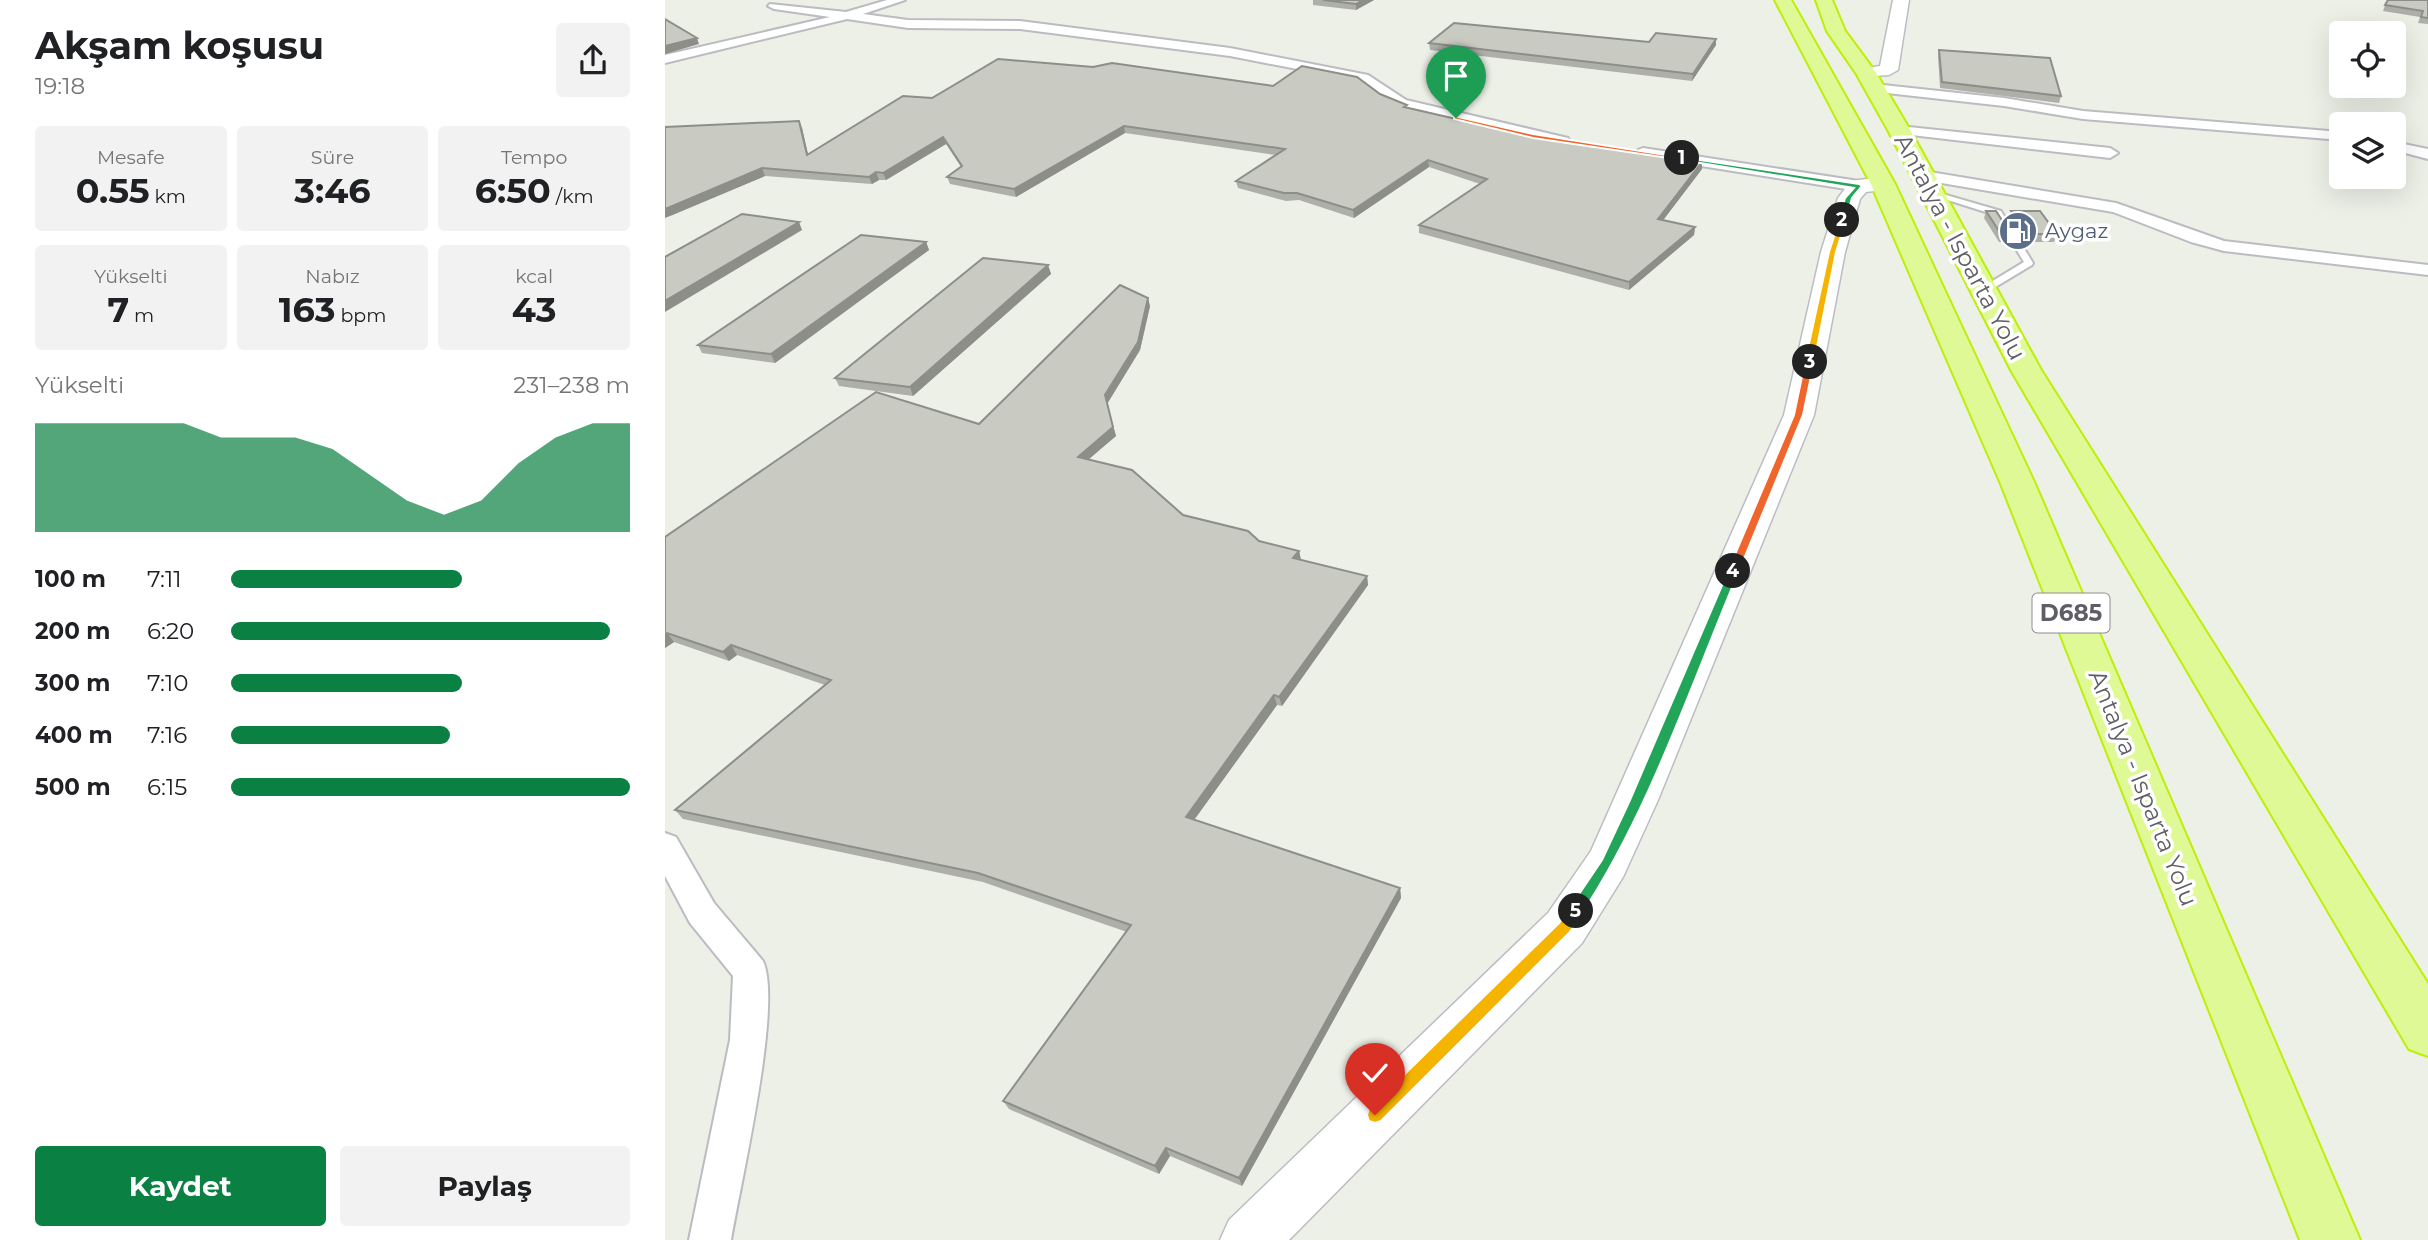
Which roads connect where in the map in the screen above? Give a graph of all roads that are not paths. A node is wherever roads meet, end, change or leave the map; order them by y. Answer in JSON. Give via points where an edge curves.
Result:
{"nodes":[{"id":1,"x":899,"y":0,"type":"edge"},
{"id":2,"x":1783,"y":0,"type":"edge"},
{"id":3,"x":1824,"y":0,"type":"edge"},
{"id":4,"x":1901,"y":0,"type":"edge"},
{"id":5,"x":773,"y":6,"type":"dead end"},
{"id":6,"x":844,"y":17,"type":"junction"},
{"id":7,"x":665,"y":59,"type":"edge"},
{"id":8,"x":1870,"y":81,"type":"junction"},
{"id":9,"x":1899,"y":131,"type":"junction"},
{"id":10,"x":2329,"y":135,"type":"edge"},
{"id":11,"x":1580,"y":144,"type":"edge"},
{"id":12,"x":2406,"y":149,"type":"edge"},
{"id":13,"x":1633,"y":152,"type":"edge"},
{"id":14,"x":2110,"y":153,"type":"dead end"},
{"id":15,"x":2428,"y":154,"type":"edge"},
{"id":16,"x":1928,"y":184,"type":"junction"},
{"id":17,"x":1871,"y":185,"type":"junction"},
{"id":18,"x":2428,"y":270,"type":"edge"},
{"id":19,"x":1984,"y":290,"type":"junction"},
{"id":20,"x":665,"y":846,"type":"edge"},
{"id":21,"x":2428,"y":1031,"type":"edge"},
{"id":22,"x":710,"y":1240,"type":"edge"},
{"id":23,"x":1249,"y":1240,"type":"edge"},
{"id":24,"x":2330,"y":1240,"type":"edge"}],
"edges":[{"from":1,"to":6,"type":"street"},
{"from":2,"to":17,"type":"highway","name":"Antalya - Isparta Yolu","number":"D685"},
{"from":3,"to":8,"type":"highway","name":"Antalya - Isparta Yolu","via":[[1836,31]]},
{"from":4,"to":8,"type":"street","via":[[1889,70]]},
{"from":5,"to":6,"type":"street"},
{"from":6,"to":7,"type":"street"},
{"from":6,"to":11,"type":"street","via":[[908,24],[1020,25],[1230,52],[1363,78],[1401,103]]},
{"from":8,"to":9,"type":"highway","name":"Antalya - Isparta Yolu"},
{"from":8,"to":10,"type":"street","via":[[2083,115]]},
{"from":9,"to":14,"type":"street"},
{"from":9,"to":16,"type":"highway","name":"Antalya - Isparta Yolu"},
{"from":12,"to":15,"type":"street"},
{"from":13,"to":17,"type":"street"},
{"from":16,"to":18,"type":"street","via":[[2116,208],[2224,246]]},
{"from":16,"to":19,"type":"highway","name":"Antalya - Isparta Yolu"},
{"from":16,"to":19,"type":"lane","via":[[1997,213],[2029,263]]},
{"from":17,"to":23,"type":"street","via":[[1849,198],[1832,252],[1799,415],[1607,864],[1565,928]]},
{"from":17,"to":24,"type":"highway","name":"Antalya - Isparta Yolu","number":"D685","via":[[2018,484]]},
{"from":19,"to":21,"type":"highway","name":"Antalya - Isparta Yolu","via":[[2026,370]]},
{"from":20,"to":22,"type":"street","via":[[702,913],[751,972],[748,1040]]}]}
